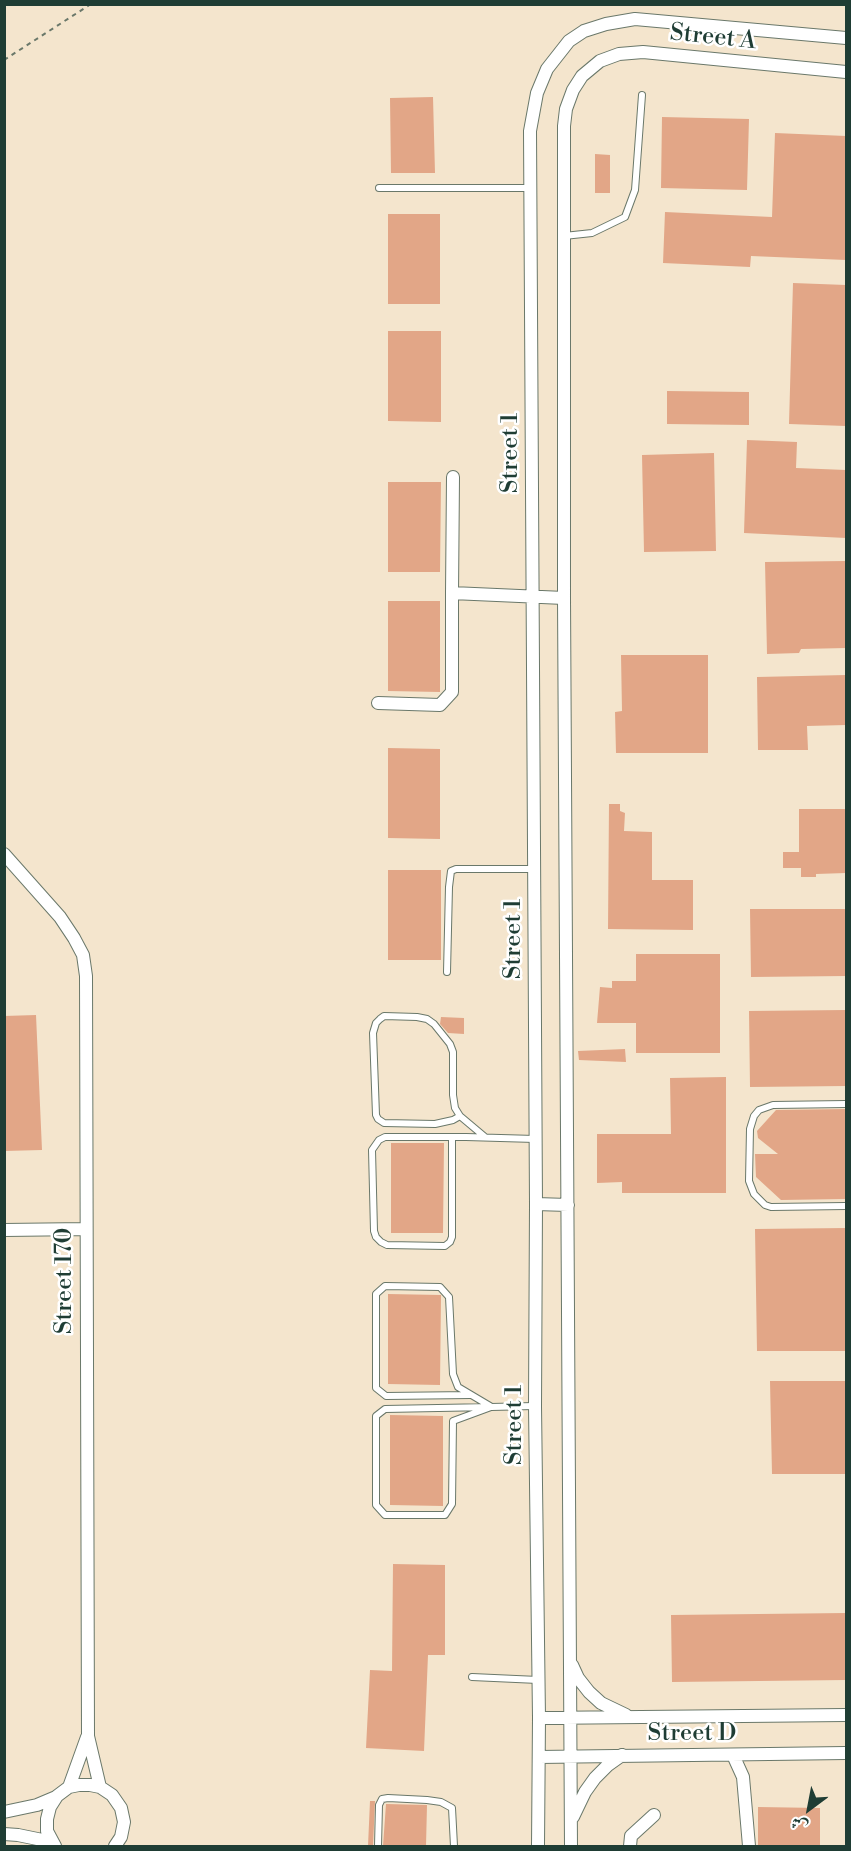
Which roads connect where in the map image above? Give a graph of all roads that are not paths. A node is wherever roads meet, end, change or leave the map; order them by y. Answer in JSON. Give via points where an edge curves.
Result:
{"nodes":[{"id":1,"x":846,"y":38,"type":"edge"},
{"id":2,"x":569,"y":41,"type":"joint"},
{"id":3,"x":846,"y":72,"type":"edge"},
{"id":4,"x":642,"y":95,"type":"dead end"},
{"id":5,"x":379,"y":188,"type":"dead end"},
{"id":6,"x":531,"y":188,"type":"junction"},
{"id":7,"x":564,"y":236,"type":"junction"},
{"id":8,"x":453,"y":477,"type":"dead end"},
{"id":9,"x":452,"y":593,"type":"junction"},
{"id":10,"x":533,"y":598,"type":"junction"},
{"id":11,"x":564,"y":598,"type":"junction"},
{"id":12,"x":378,"y":703,"type":"dead end"},
{"id":13,"x":4,"y":854,"type":"edge"},
{"id":14,"x":534,"y":869,"type":"junction"},
{"id":15,"x":447,"y":972,"type":"dead end"},
{"id":16,"x":846,"y":1104,"type":"edge"},
{"id":17,"x":460,"y":1116,"type":"junction"},
{"id":18,"x":452,"y":1137,"type":"junction"},
{"id":19,"x":485,"y":1138,"type":"junction"},
{"id":20,"x":536,"y":1139,"type":"junction"},
{"id":21,"x":536,"y":1204,"type":"junction"},
{"id":22,"x":568,"y":1205,"type":"junction"},
{"id":23,"x":846,"y":1206,"type":"edge"},
{"id":24,"x":86,"y":1229,"type":"junction"},
{"id":25,"x":4,"y":1230,"type":"edge"},
{"id":26,"x":470,"y":1395,"type":"junction"},
{"id":27,"x":535,"y":1406,"type":"junction"},
{"id":28,"x":491,"y":1407,"type":"junction"},
{"id":29,"x":571,"y":1663,"type":"junction"},
{"id":30,"x":472,"y":1677,"type":"dead end"},
{"id":31,"x":539,"y":1680,"type":"junction"},
{"id":32,"x":846,"y":1715,"type":"edge"},
{"id":33,"x":632,"y":1717,"type":"junction"},
{"id":34,"x":539,"y":1718,"type":"junction"},
{"id":35,"x":570,"y":1718,"type":"junction"},
{"id":36,"x":88,"y":1736,"type":"junction"},
{"id":37,"x":846,"y":1753,"type":"edge"},
{"id":38,"x":622,"y":1755,"type":"junction"},
{"id":39,"x":733,"y":1755,"type":"junction"},
{"id":40,"x":570,"y":1756,"type":"junction"},
{"id":41,"x":539,"y":1757,"type":"junction"},
{"id":42,"x":69,"y":1787,"type":"junction"},
{"id":43,"x":100,"y":1787,"type":"junction"},
{"id":44,"x":57,"y":1796,"type":"junction"},
{"id":45,"x":4,"y":1812,"type":"edge"},
{"id":46,"x":654,"y":1815,"type":"dead end"},
{"id":47,"x":571,"y":1824,"type":"junction"},
{"id":48,"x":4,"y":1834,"type":"edge"},
{"id":49,"x":54,"y":1844,"type":"edge"},
{"id":50,"x":115,"y":1846,"type":"edge"},
{"id":51,"x":378,"y":1846,"type":"edge"},
{"id":52,"x":454,"y":1846,"type":"edge"},
{"id":53,"x":538,"y":1846,"type":"edge"},
{"id":54,"x":571,"y":1846,"type":"edge"},
{"id":55,"x":630,"y":1846,"type":"edge"},
{"id":56,"x":749,"y":1846,"type":"edge"}],
"edges":[{"from":1,"to":2,"type":"street","name":"Street A","via":[[635,19],[584,31]]},
{"from":2,"to":6,"type":"street","name":"Street 1","via":[[547,69],[537,93],[530,131]]},
{"from":3,"to":7,"type":"street","name":"Street A","via":[[643,52],[619,54],[600,62],[582,76],[566,109]]},
{"from":4,"to":7,"type":"lane","via":[[635,190],[625,217],[592,233]]},
{"from":5,"to":6,"type":"lane"},
{"from":6,"to":10,"type":"street","name":"Street 1"},
{"from":7,"to":11,"type":"street"},
{"from":8,"to":9,"type":"street"},
{"from":9,"to":10,"type":"street"},
{"from":9,"to":12,"type":"street","via":[[453,692],[440,705]]},
{"from":10,"to":11,"type":"street"},
{"from":10,"to":14,"type":"street","name":"Street 1"},
{"from":11,"to":22,"type":"street"},
{"from":13,"to":24,"type":"street","name":"Street 170","via":[[60,917],[83,955]]},
{"from":14,"to":15,"type":"lane","via":[[451,871]]},
{"from":14,"to":20,"type":"street","name":"Street 1"},
{"from":16,"to":23,"type":"lane","via":[[773,1105],[759,1110],[750,1130],[749,1181],[754,1194],[768,1207]]},
{"from":17,"to":17,"type":"lane","via":[[453,1095],[453,1052],[434,1024],[417,1017],[380,1019],[373,1032],[378,1119],[384,1123],[435,1124]]},
{"from":17,"to":19,"type":"lane"},
{"from":18,"to":18,"type":"lane","via":[[385,1137],[376,1143],[372,1150],[374,1231],[381,1242],[445,1246],[450,1242]]},
{"from":18,"to":19,"type":"lane"},
{"from":19,"to":20,"type":"lane"},
{"from":20,"to":21,"type":"street","name":"Street 1"},
{"from":21,"to":22,"type":"street"},
{"from":21,"to":27,"type":"street","name":"Street 1"},
{"from":22,"to":29,"type":"street"},
{"from":24,"to":25,"type":"street"},
{"from":24,"to":36,"type":"street","name":"Street 170"},
{"from":26,"to":26,"type":"lane","via":[[459,1387],[453,1374],[449,1297],[440,1287],[385,1286],[376,1294],[376,1388],[386,1395]]},
{"from":26,"to":28,"type":"lane"},
{"from":27,"to":28,"type":"lane"},
{"from":27,"to":31,"type":"street","name":"Street 1"},
{"from":28,"to":28,"type":"lane","via":[[453,1422],[452,1504],[445,1515],[385,1515],[376,1505],[376,1416],[385,1409]]},
{"from":29,"to":33,"type":"street","via":[[589,1692]]},
{"from":29,"to":35,"type":"street"},
{"from":30,"to":31,"type":"lane"},
{"from":31,"to":34,"type":"street","name":"Street 1"},
{"from":32,"to":33,"type":"street","name":"Street D"},
{"from":33,"to":35,"type":"street","name":"Street D"},
{"from":34,"to":35,"type":"street","name":"Street D"},
{"from":34,"to":41,"type":"street","name":"Street 1"},
{"from":35,"to":40,"type":"street"},
{"from":36,"to":42,"type":"street","name":"Street 170"},
{"from":36,"to":43,"type":"street","name":"Street 170"},
{"from":37,"to":39,"type":"street","name":"Street D"},
{"from":38,"to":39,"type":"street","name":"Street D"},
{"from":38,"to":40,"type":"street","name":"Street D"},
{"from":38,"to":47,"type":"street","via":[[590,1785]]},
{"from":39,"to":56,"type":"street","via":[[743,1777]]},
{"from":40,"to":41,"type":"street","name":"Street D"},
{"from":40,"to":47,"type":"street"},
{"from":41,"to":53,"type":"street","name":"Street 1"},
{"from":42,"to":43,"type":"street"},
{"from":42,"to":44,"type":"street"},
{"from":43,"to":50,"type":"street","via":[[121,1808],[124,1822]]},
{"from":44,"to":45,"type":"street"},
{"from":44,"to":49,"type":"street","via":[[47,1819],[47,1831]]},
{"from":46,"to":55,"type":"street","via":[[631,1836]]},
{"from":47,"to":54,"type":"street"},
{"from":48,"to":49,"type":"street"},
{"from":51,"to":52,"type":"lane","via":[[379,1805],[382,1799],[396,1798],[441,1802],[452,1808]]}]}
